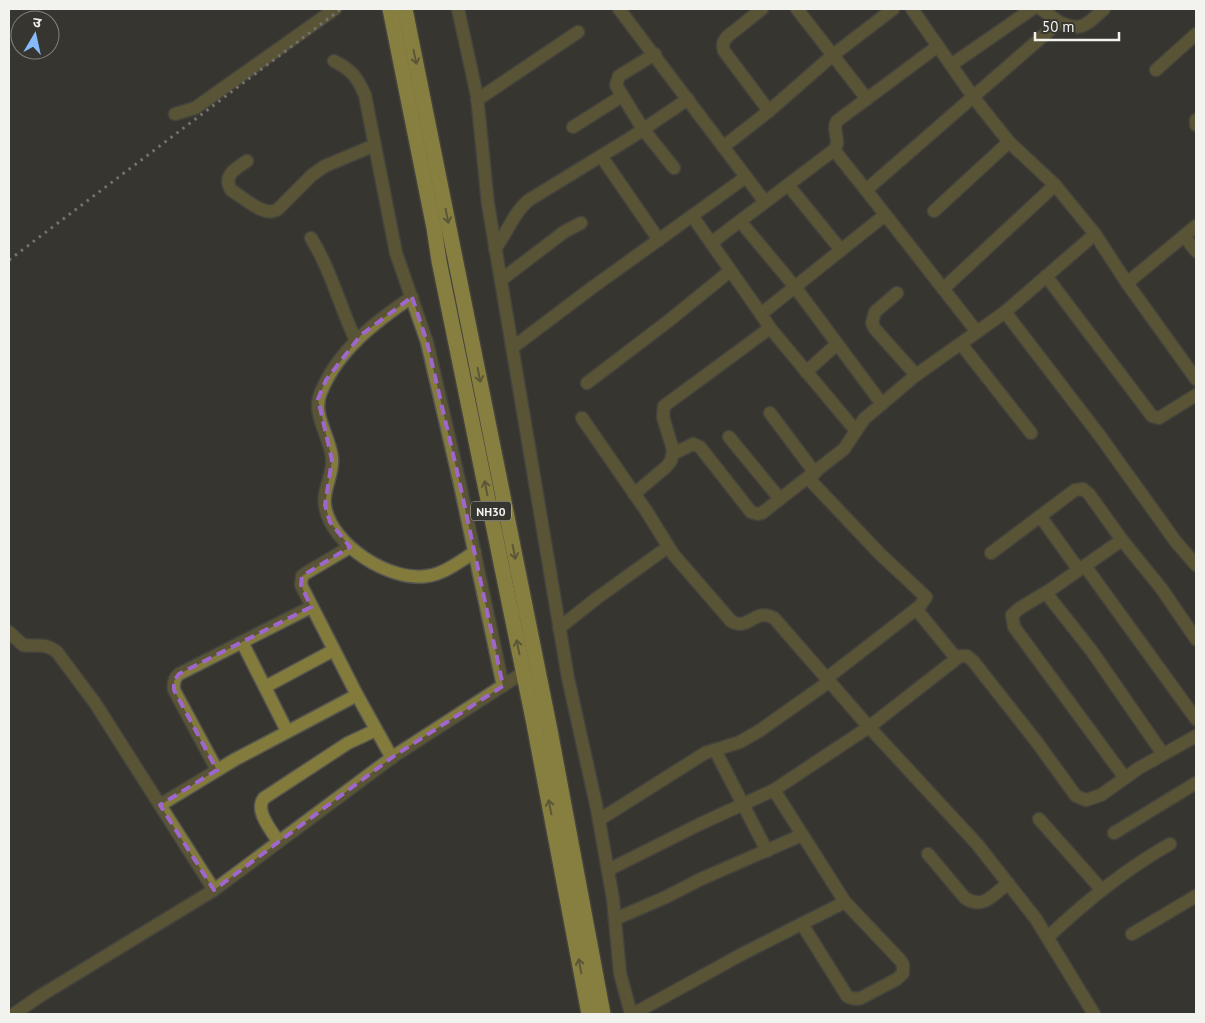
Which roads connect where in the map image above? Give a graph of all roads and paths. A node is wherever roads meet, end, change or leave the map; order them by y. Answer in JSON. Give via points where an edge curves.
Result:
{"nodes":[{"id":1,"x":335,"y":9,"type":"edge"},
{"id":2,"x":390,"y":9,"type":"edge"},
{"id":3,"x":405,"y":9,"type":"edge"},
{"id":4,"x":458,"y":9,"type":"edge"},
{"id":5,"x":620,"y":9,"type":"edge"},
{"id":6,"x":762,"y":9,"type":"edge"},
{"id":7,"x":797,"y":9,"type":"edge"},
{"id":8,"x":893,"y":9,"type":"edge"},
{"id":9,"x":912,"y":9,"type":"edge"},
{"id":10,"x":1032,"y":9,"type":"edge"},
{"id":11,"x":1041,"y":9,"type":"edge"},
{"id":12,"x":1104,"y":9,"type":"edge"},
{"id":13,"x":1059,"y":22,"type":"junction"},
{"id":14,"x":578,"y":32,"type":"dead end"},
{"id":15,"x":1196,"y":34,"type":"edge"},
{"id":16,"x":938,"y":46,"type":"junction"},
{"id":17,"x":655,"y":54,"type":"junction"},
{"id":18,"x":833,"y":55,"type":"junction"},
{"id":19,"x":334,"y":61,"type":"dead end"},
{"id":20,"x":952,"y":65,"type":"junction"},
{"id":21,"x":1156,"y":70,"type":"dead end"},
{"id":22,"x":622,"y":96,"type":"junction"},
{"id":23,"x":974,"y":98,"type":"junction"},
{"id":24,"x":688,"y":99,"type":"junction"},
{"id":25,"x":867,"y":99,"type":"junction"},
{"id":26,"x":477,"y":100,"type":"junction"},
{"id":27,"x":769,"y":111,"type":"junction"},
{"id":28,"x":175,"y":114,"type":"dead end"},
{"id":29,"x":1196,"y":120,"type":"edge"},
{"id":30,"x":1196,"y":125,"type":"edge"},
{"id":31,"x":572,"y":127,"type":"dead end"},
{"id":32,"x":644,"y":129,"type":"junction"},
{"id":33,"x":1009,"y":142,"type":"junction"},
{"id":34,"x":375,"y":145,"type":"junction"},
{"id":35,"x":724,"y":147,"type":"junction"},
{"id":36,"x":834,"y":150,"type":"junction"},
{"id":37,"x":601,"y":156,"type":"junction"},
{"id":38,"x":247,"y":161,"type":"dead end"},
{"id":39,"x":674,"y":168,"type":"dead end"},
{"id":40,"x":746,"y":177,"type":"junction"},
{"id":41,"x":788,"y":185,"type":"junction"},
{"id":42,"x":1055,"y":185,"type":"junction"},
{"id":43,"x":866,"y":190,"type":"junction"},
{"id":44,"x":765,"y":202,"type":"junction"},
{"id":45,"x":934,"y":211,"type":"dead end"},
{"id":46,"x":885,"y":215,"type":"junction"},
{"id":47,"x":693,"y":217,"type":"junction"},
{"id":48,"x":740,"y":221,"type":"junction"},
{"id":49,"x":582,"y":223,"type":"dead end"},
{"id":50,"x":1196,"y":226,"type":"edge"},
{"id":51,"x":1095,"y":234,"type":"junction"},
{"id":52,"x":1184,"y":236,"type":"junction"},
{"id":53,"x":312,"y":238,"type":"dead end"},
{"id":54,"x":659,"y":240,"type":"junction"},
{"id":55,"x":711,"y":243,"type":"junction"},
{"id":56,"x":495,"y":249,"type":"junction"},
{"id":57,"x":841,"y":250,"type":"junction"},
{"id":58,"x":1196,"y":251,"type":"edge"},
{"id":59,"x":730,"y":271,"type":"junction"},
{"id":60,"x":1046,"y":276,"type":"junction"},
{"id":61,"x":501,"y":280,"type":"junction"},
{"id":62,"x":1127,"y":283,"type":"junction"},
{"id":63,"x":795,"y":287,"type":"junction"},
{"id":64,"x":943,"y":289,"type":"junction"},
{"id":65,"x":897,"y":293,"type":"dead end"},
{"id":66,"x":412,"y":297,"type":"junction"},
{"id":67,"x":1005,"y":312,"type":"junction"},
{"id":68,"x":761,"y":314,"type":"junction"},
{"id":69,"x":770,"y":328,"type":"junction"},
{"id":70,"x":977,"y":332,"type":"junction"},
{"id":71,"x":356,"y":341,"type":"junction"},
{"id":72,"x":837,"y":344,"type":"junction"},
{"id":73,"x":961,"y":344,"type":"junction"},
{"id":74,"x":512,"y":348,"type":"junction"},
{"id":75,"x":806,"y":372,"type":"junction"},
{"id":76,"x":916,"y":375,"type":"junction"},
{"id":77,"x":1196,"y":379,"type":"edge"},
{"id":78,"x":587,"y":382,"type":"dead end"},
{"id":79,"x":1196,"y":395,"type":"edge"},
{"id":80,"x":882,"y":404,"type":"junction"},
{"id":81,"x":770,"y":413,"type":"dead end"},
{"id":82,"x":582,"y":418,"type":"dead end"},
{"id":83,"x":856,"y":431,"type":"junction"},
{"id":84,"x":1031,"y":433,"type":"dead end"},
{"id":85,"x":728,"y":437,"type":"dead end"},
{"id":86,"x":673,"y":454,"type":"junction"},
{"id":87,"x":812,"y":475,"type":"junction"},
{"id":88,"x":634,"y":494,"type":"junction"},
{"id":89,"x":780,"y":499,"type":"junction"},
{"id":90,"x":1040,"y":516,"type":"junction"},
{"id":91,"x":1122,"y":540,"type":"junction"},
{"id":92,"x":350,"y":547,"type":"junction"},
{"id":93,"x":668,"y":547,"type":"junction"},
{"id":94,"x":474,"y":552,"type":"junction"},
{"id":95,"x":990,"y":553,"type":"dead end"},
{"id":96,"x":1196,"y":565,"type":"edge"},
{"id":97,"x":1082,"y":568,"type":"junction"},
{"id":98,"x":1046,"y":593,"type":"junction"},
{"id":99,"x":312,"y":607,"type":"junction"},
{"id":100,"x":916,"y":609,"type":"junction"},
{"id":101,"x":559,"y":628,"type":"junction"},
{"id":102,"x":9,"y":632,"type":"edge"},
{"id":103,"x":1196,"y":639,"type":"edge"},
{"id":104,"x":242,"y":642,"type":"junction"},
{"id":105,"x":334,"y":650,"type":"junction"},
{"id":106,"x":956,"y":658,"type":"junction"},
{"id":107,"x":524,"y":672,"type":"junction"},
{"id":108,"x":828,"y":679,"type":"junction"},
{"id":109,"x":503,"y":686,"type":"junction"},
{"id":110,"x":265,"y":687,"type":"junction"},
{"id":111,"x":357,"y":695,"type":"junction"},
{"id":112,"x":1196,"y":719,"type":"edge"},
{"id":113,"x":869,"y":728,"type":"junction"},
{"id":114,"x":376,"y":730,"type":"junction"},
{"id":115,"x":287,"y":732,"type":"junction"},
{"id":116,"x":1196,"y":736,"type":"edge"},
{"id":117,"x":715,"y":750,"type":"junction"},
{"id":118,"x":1163,"y":754,"type":"junction"},
{"id":119,"x":392,"y":758,"type":"junction"},
{"id":120,"x":217,"y":770,"type":"junction"},
{"id":121,"x":1125,"y":778,"type":"junction"},
{"id":122,"x":1196,"y":783,"type":"edge"},
{"id":123,"x":774,"y":790,"type":"junction"},
{"id":124,"x":160,"y":805,"type":"junction"},
{"id":125,"x":742,"y":806,"type":"junction"},
{"id":126,"x":1039,"y":819,"type":"dead end"},
{"id":127,"x":599,"y":820,"type":"junction"},
{"id":128,"x":1114,"y":832,"type":"dead end"},
{"id":129,"x":802,"y":835,"type":"junction"},
{"id":130,"x":278,"y":841,"type":"junction"},
{"id":131,"x":1170,"y":844,"type":"dead end"},
{"id":132,"x":767,"y":851,"type":"junction"},
{"id":133,"x":928,"y":854,"type":"dead end"},
{"id":134,"x":608,"y":870,"type":"junction"},
{"id":135,"x":1008,"y":883,"type":"junction"},
{"id":136,"x":1101,"y":889,"type":"junction"},
{"id":137,"x":214,"y":890,"type":"junction"},
{"id":138,"x":1196,"y":896,"type":"edge"},
{"id":139,"x":845,"y":902,"type":"junction"},
{"id":140,"x":615,"y":919,"type":"junction"},
{"id":141,"x":802,"y":924,"type":"junction"},
{"id":142,"x":1132,"y":934,"type":"dead end"},
{"id":143,"x":1048,"y":937,"type":"junction"},
{"id":144,"x":14,"y":1014,"type":"edge"},
{"id":145,"x":589,"y":1014,"type":"edge"},
{"id":146,"x":603,"y":1014,"type":"edge"},
{"id":147,"x":632,"y":1014,"type":"edge"},
{"id":148,"x":1094,"y":1014,"type":"edge"}],
"edges":[{"from":1,"to":28,"type":"street","via":[[202,103]]},
{"from":107,"to":2,"type":"highway","number":"NH30","one_way":true},
{"from":3,"to":146,"type":"highway","number":"NH30","one_way":true,"via":[[556,758]]},
{"from":4,"to":26,"type":"street"},
{"from":5,"to":17,"type":"street"},
{"from":6,"to":27,"type":"street","via":[[728,36],[722,45]]},
{"from":7,"to":18,"type":"street"},
{"from":8,"to":18,"type":"street"},
{"from":9,"to":16,"type":"street"},
{"from":10,"to":20,"type":"street"},
{"from":11,"to":13,"type":"street"},
{"from":12,"to":13,"type":"street","via":[[1082,27],[1069,27]]},
{"from":13,"to":23,"type":"street"},
{"from":14,"to":26,"type":"street"},
{"from":15,"to":21,"type":"street"},
{"from":16,"to":20,"type":"street"},
{"from":16,"to":25,"type":"street"},
{"from":17,"to":22,"type":"street","via":[[619,76],[616,85]]},
{"from":17,"to":24,"type":"street"},
{"from":18,"to":25,"type":"street"},
{"from":18,"to":27,"type":"street"},
{"from":19,"to":34,"type":"street","via":[[358,78],[366,96]]},
{"from":20,"to":23,"type":"street"},
{"from":22,"to":31,"type":"street"},
{"from":22,"to":32,"type":"street"},
{"from":23,"to":33,"type":"street"},
{"from":23,"to":43,"type":"street"},
{"from":24,"to":32,"type":"street"},
{"from":24,"to":35,"type":"street"},
{"from":25,"to":36,"type":"street","via":[[835,124],[837,146]]},
{"from":26,"to":56,"type":"street"},
{"from":27,"to":35,"type":"street"},
{"from":29,"to":30,"type":"street"},
{"from":32,"to":37,"type":"street"},
{"from":32,"to":39,"type":"street"},
{"from":33,"to":42,"type":"street"},
{"from":33,"to":45,"type":"street"},
{"from":34,"to":38,"type":"street","via":[[325,166],[273,212],[263,211],[228,186],[230,173]]},
{"from":34,"to":66,"type":"street","via":[[396,253]]},
{"from":35,"to":40,"type":"street"},
{"from":36,"to":41,"type":"street"},
{"from":36,"to":43,"type":"street"},
{"from":37,"to":54,"type":"street"},
{"from":37,"to":56,"type":"street","via":[[522,205]]},
{"from":40,"to":44,"type":"street"},
{"from":40,"to":47,"type":"street"},
{"from":41,"to":44,"type":"street"},
{"from":41,"to":57,"type":"street"},
{"from":42,"to":51,"type":"street"},
{"from":42,"to":64,"type":"street"},
{"from":43,"to":46,"type":"street"},
{"from":44,"to":48,"type":"street"},
{"from":46,"to":57,"type":"street"},
{"from":46,"to":64,"type":"street"},
{"from":47,"to":54,"type":"street"},
{"from":47,"to":55,"type":"street"},
{"from":48,"to":55,"type":"street"},
{"from":48,"to":63,"type":"street"},
{"from":49,"to":61,"type":"street","via":[[564,232]]},
{"from":50,"to":52,"type":"street"},
{"from":51,"to":60,"type":"street"},
{"from":51,"to":62,"type":"street"},
{"from":52,"to":58,"type":"street"},
{"from":52,"to":62,"type":"street"},
{"from":53,"to":71,"type":"street","via":[[326,264]]},
{"from":54,"to":74,"type":"street"},
{"from":55,"to":59,"type":"street"},
{"from":56,"to":61,"type":"street"},
{"from":57,"to":63,"type":"street"},
{"from":59,"to":68,"type":"street"},
{"from":59,"to":78,"type":"street"},
{"from":60,"to":67,"type":"street"},
{"from":60,"to":79,"type":"street","via":[[1152,416],[1159,418]]},
{"from":61,"to":74,"type":"street"},
{"from":62,"to":77,"type":"street"},
{"from":63,"to":68,"type":"street"},
{"from":63,"to":72,"type":"street"},
{"from":64,"to":70,"type":"street"},
{"from":65,"to":76,"type":"street","via":[[875,312],[872,323]]},
{"from":66,"to":71,"type":"street","via":[[373,324]]},
{"from":66,"to":94,"type":"street","via":[[427,342]]},
{"from":67,"to":70,"type":"street"},
{"from":67,"to":96,"type":"street"},
{"from":68,"to":69,"type":"street"},
{"from":69,"to":75,"type":"street"},
{"from":69,"to":86,"type":"street","via":[[664,406],[662,417]]},
{"from":70,"to":73,"type":"street"},
{"from":71,"to":92,"type":"street","via":[[326,380],[318,399],[332,460],[325,505],[330,522]]},
{"from":72,"to":75,"type":"street"},
{"from":72,"to":80,"type":"street"},
{"from":73,"to":76,"type":"street"},
{"from":73,"to":84,"type":"street"},
{"from":74,"to":101,"type":"street"},
{"from":75,"to":83,"type":"street"},
{"from":76,"to":80,"type":"street"},
{"from":80,"to":83,"type":"street","via":[[864,419]]},
{"from":81,"to":87,"type":"street"},
{"from":82,"to":88,"type":"street"},
{"from":83,"to":87,"type":"street","via":[[844,449]]},
{"from":85,"to":89,"type":"street"},
{"from":86,"to":88,"type":"street","via":[[666,467]]},
{"from":86,"to":89,"type":"street","via":[[693,444],[700,447],[751,512],[762,513]]},
{"from":87,"to":89,"type":"street"},
{"from":87,"to":100,"type":"street","via":[[880,554],[923,593],[926,600]]},
{"from":88,"to":93,"type":"street"},
{"from":90,"to":91,"type":"street","via":[[1075,490],[1083,489]]},
{"from":90,"to":95,"type":"street"},
{"from":90,"to":97,"type":"street"},
{"from":91,"to":97,"type":"street"},
{"from":91,"to":103,"type":"street"},
{"from":92,"to":94,"type":"street","via":[[386,570],[414,577],[436,574]]},
{"from":92,"to":99,"type":"street","via":[[302,576],[301,585]]},
{"from":93,"to":101,"type":"street"},
{"from":93,"to":108,"type":"street","via":[[731,621],[740,625],[759,615],[774,618]]},
{"from":94,"to":109,"type":"street"},
{"from":97,"to":98,"type":"street"},
{"from":97,"to":112,"type":"street"},
{"from":98,"to":118,"type":"street","via":[[1091,650]]},
{"from":98,"to":121,"type":"street","via":[[1015,611],[1012,616],[1014,627]]},
{"from":99,"to":104,"type":"street"},
{"from":99,"to":105,"type":"street"},
{"from":100,"to":106,"type":"street"},
{"from":100,"to":108,"type":"street"},
{"from":101,"to":127,"type":"street"},
{"from":102,"to":124,"type":"street","via":[[23,645],[50,646],[57,652],[95,703]]},
{"from":104,"to":110,"type":"street"},
{"from":104,"to":120,"type":"street","via":[[179,674],[174,681],[174,690]]},
{"from":105,"to":110,"type":"street"},
{"from":105,"to":111,"type":"street"},
{"from":106,"to":113,"type":"street"},
{"from":106,"to":121,"type":"street","via":[[967,656],[973,662],[1076,796],[1092,799]]},
{"from":107,"to":109,"type":"street"},
{"from":145,"to":107,"type":"highway","number":"NH30","one_way":true},
{"from":108,"to":113,"type":"street"},
{"from":108,"to":117,"type":"street","via":[[759,731],[740,742]]},
{"from":109,"to":119,"type":"street"},
{"from":110,"to":115,"type":"street"},
{"from":111,"to":114,"type":"street"},
{"from":111,"to":115,"type":"street"},
{"from":113,"to":123,"type":"street"},
{"from":113,"to":135,"type":"street","via":[[977,844]]},
{"from":114,"to":119,"type":"street"},
{"from":114,"to":130,"type":"street","via":[[348,743],[264,798],[260,804],[262,815]]},
{"from":115,"to":120,"type":"street"},
{"from":116,"to":118,"type":"street"},
{"from":117,"to":125,"type":"street"},
{"from":117,"to":127,"type":"street","via":[[694,759]]},
{"from":118,"to":121,"type":"street"},
{"from":119,"to":130,"type":"street"},
{"from":120,"to":124,"type":"street"},
{"from":122,"to":128,"type":"street"},
{"from":123,"to":125,"type":"street"},
{"from":123,"to":129,"type":"street"},
{"from":124,"to":137,"type":"street"},
{"from":125,"to":132,"type":"street"},
{"from":125,"to":134,"type":"street"},
{"from":126,"to":136,"type":"street"},
{"from":127,"to":134,"type":"street"},
{"from":129,"to":132,"type":"street"},
{"from":129,"to":139,"type":"street"},
{"from":130,"to":137,"type":"street"},
{"from":131,"to":136,"type":"street"},
{"from":132,"to":140,"type":"street"},
{"from":133,"to":135,"type":"street","via":[[972,903],[983,902]]},
{"from":134,"to":140,"type":"street"},
{"from":135,"to":143,"type":"street"},
{"from":136,"to":143,"type":"street"},
{"from":137,"to":144,"type":"street"},
{"from":138,"to":142,"type":"street"},
{"from":139,"to":141,"type":"street"},
{"from":139,"to":141,"type":"street","via":[[903,965],[903,973],[897,979],[860,998],[850,998]]},
{"from":140,"to":147,"type":"street","via":[[620,973]]},
{"from":141,"to":147,"type":"street"},
{"from":143,"to":148,"type":"street"}]}
